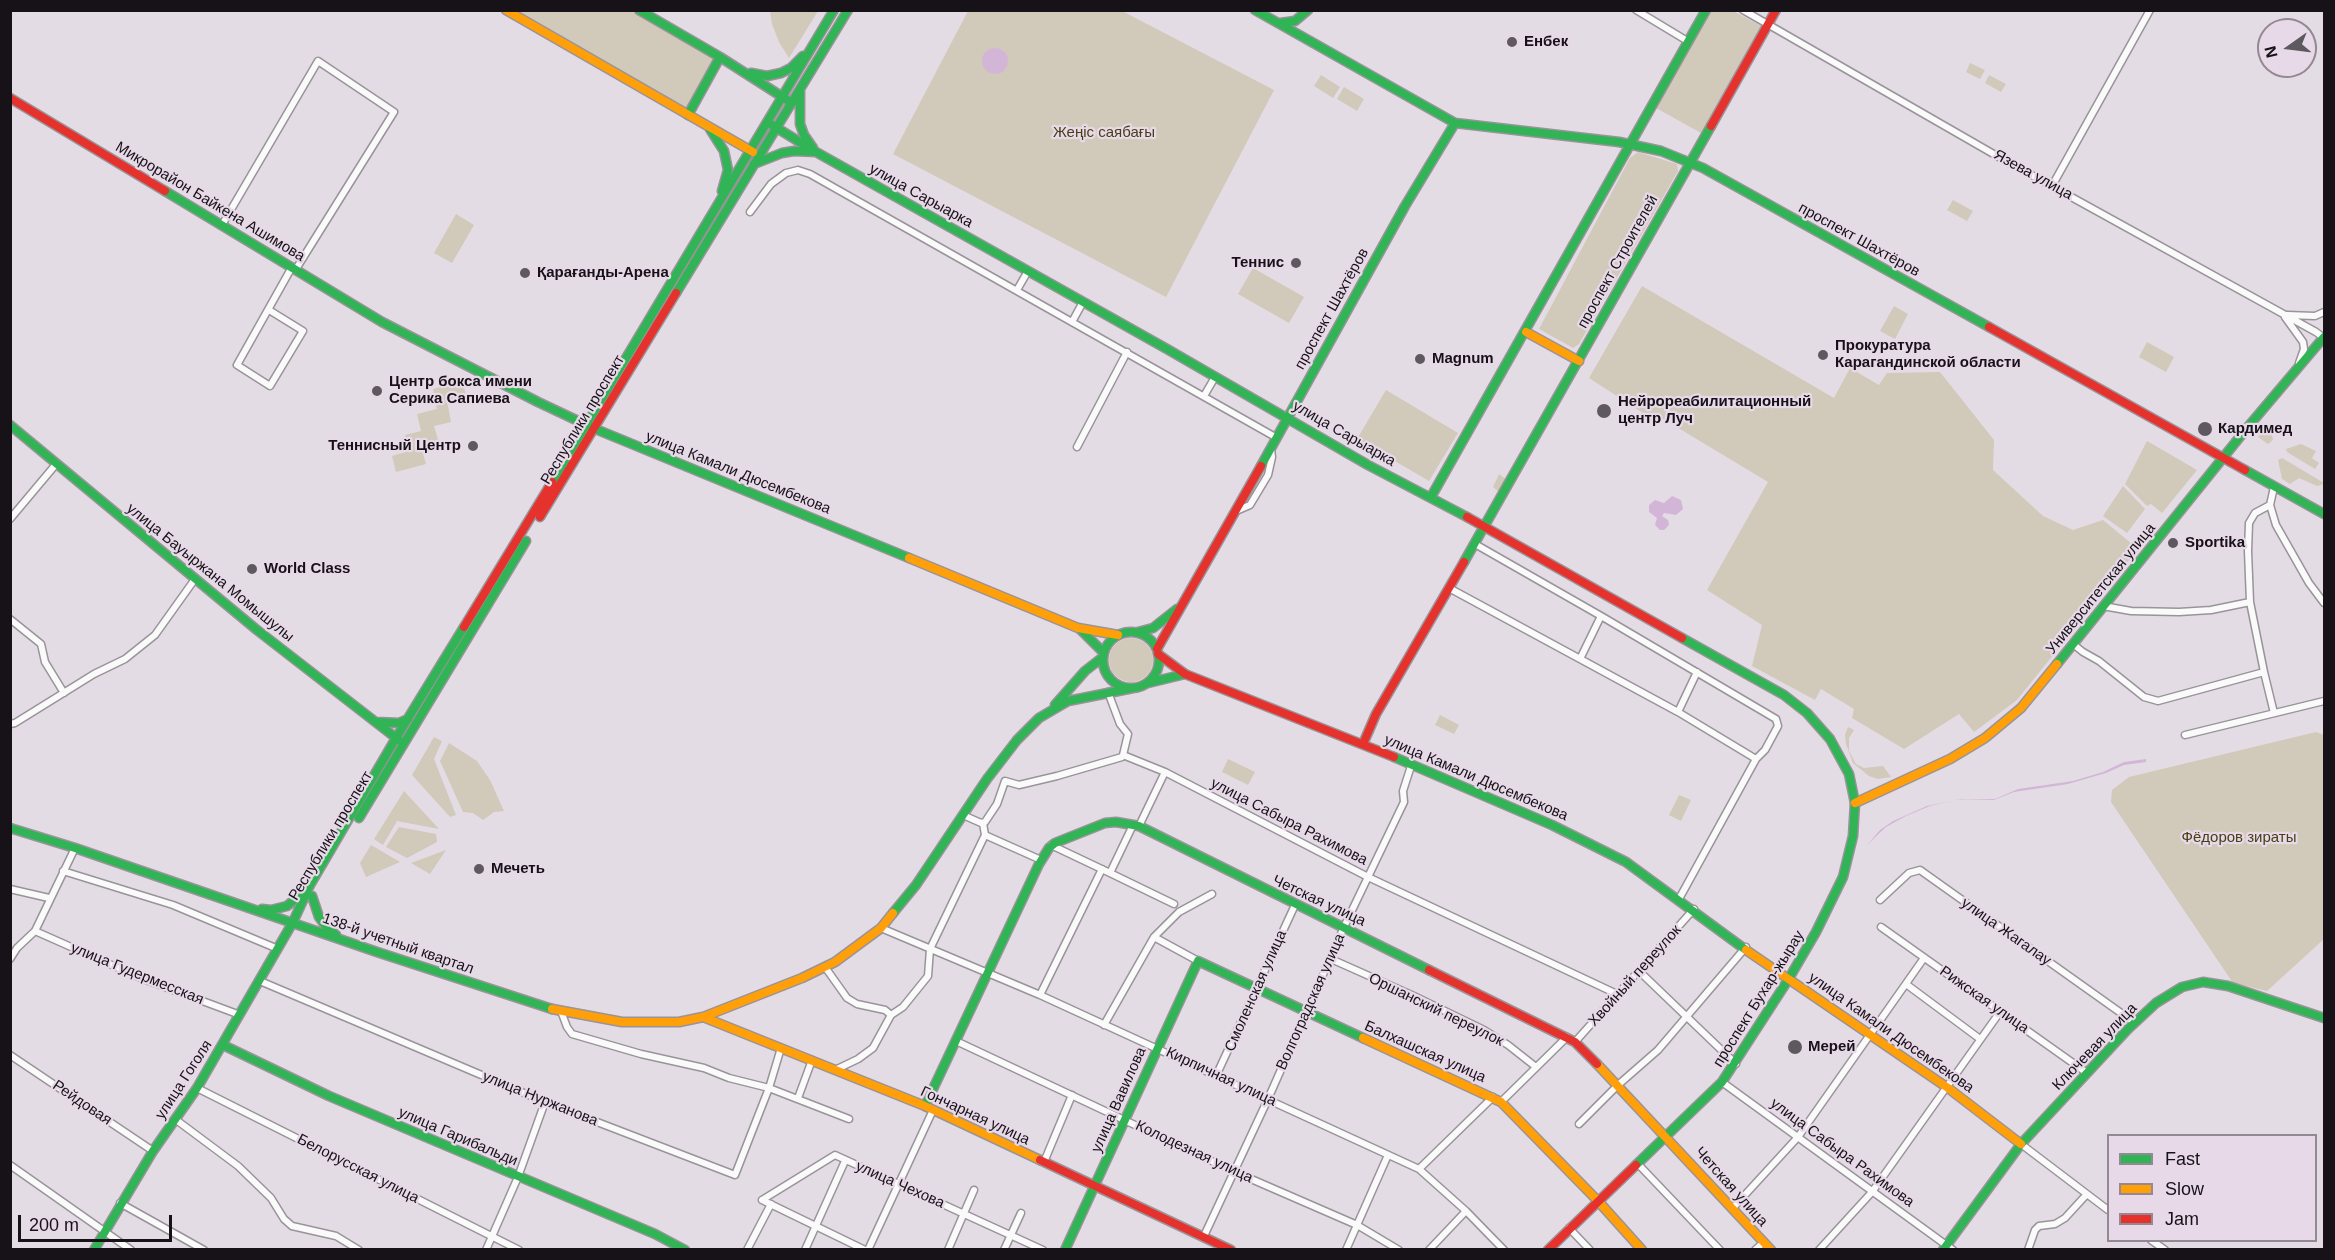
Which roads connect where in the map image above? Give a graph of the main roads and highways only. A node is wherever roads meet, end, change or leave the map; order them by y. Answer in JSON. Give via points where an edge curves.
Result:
{"nodes":[{"id":1,"x":506,"y":10,"type":"edge"},
{"id":2,"x":639,"y":10,"type":"edge"},
{"id":3,"x":834,"y":10,"type":"edge"},
{"id":4,"x":848,"y":10,"type":"edge"},
{"id":5,"x":1255,"y":10,"type":"edge"},
{"id":6,"x":1308,"y":10,"type":"edge"},
{"id":7,"x":1707,"y":10,"type":"edge"},
{"id":8,"x":1776,"y":10,"type":"edge"},
{"id":9,"x":1275,"y":22,"type":"junction"},
{"id":10,"x":1296,"y":33,"type":"junction"},
{"id":11,"x":815,"y":42,"type":"junction"},
{"id":12,"x":723,"y":59,"type":"junction"},
{"id":13,"x":800,"y":90,"type":"junction"},
{"id":14,"x":782,"y":97,"type":"junction"},
{"id":15,"x":10,"y":98,"type":"edge"},
{"id":16,"x":792,"y":103,"type":"junction"},
{"id":17,"x":688,"y":115,"type":"junction"},
{"id":18,"x":767,"y":122,"type":"junction"},
{"id":19,"x":1455,"y":123,"type":"junction"},
{"id":20,"x":708,"y":126,"type":"junction"},
{"id":21,"x":776,"y":128,"type":"junction"},
{"id":22,"x":1631,"y":145,"type":"junction"},
{"id":23,"x":750,"y":150,"type":"junction"},
{"id":24,"x":816,"y":152,"type":"junction"},
{"id":25,"x":757,"y":160,"type":"junction"},
{"id":26,"x":1689,"y":162,"type":"junction"},
{"id":27,"x":719,"y":201,"type":"junction"},
{"id":28,"x":395,"y":328,"type":"joint"},
{"id":29,"x":1526,"y":332,"type":"junction"},
{"id":30,"x":2324,"y":338,"type":"edge"},
{"id":31,"x":1579,"y":361,"type":"junction"},
{"id":32,"x":1288,"y":417,"type":"junction"},
{"id":33,"x":10,"y":425,"type":"edge"},
{"id":34,"x":589,"y":426,"type":"junction"},
{"id":35,"x":2223,"y":459,"type":"junction"},
{"id":36,"x":1431,"y":497,"type":"junction"},
{"id":37,"x":2325,"y":514,"type":"edge"},
{"id":38,"x":1485,"y":527,"type":"junction"},
{"id":39,"x":1182,"y":604,"type":"junction"},
{"id":40,"x":1078,"y":628,"type":"junction"},
{"id":41,"x":1132,"y":632,"type":"junction"},
{"id":42,"x":1118,"y":635,"type":"junction"},
{"id":43,"x":1157,"y":651,"type":"junction"},
{"id":44,"x":1103,"y":655,"type":"junction"},
{"id":45,"x":1185,"y":674,"type":"junction"},
{"id":46,"x":1138,"y":687,"type":"junction"},
{"id":47,"x":1051,"y":710,"type":"junction"},
{"id":48,"x":408,"y":719,"type":"junction"},
{"id":49,"x":375,"y":722,"type":"junction"},
{"id":50,"x":400,"y":741,"type":"junction"},
{"id":51,"x":1362,"y":744,"type":"junction"},
{"id":52,"x":391,"y":748,"type":"junction"},
{"id":53,"x":1855,"y":803,"type":"junction"},
{"id":54,"x":10,"y":828,"type":"edge"},
{"id":55,"x":310,"y":885,"type":"junction"},
{"id":56,"x":312,"y":896,"type":"junction"},
{"id":57,"x":254,"y":909,"type":"junction"},
{"id":58,"x":293,"y":922,"type":"junction"},
{"id":59,"x":344,"y":940,"type":"junction"},
{"id":60,"x":1198,"y":961,"type":"joint"},
{"id":61,"x":1788,"y":980,"type":"junction"},
{"id":62,"x":704,"y":1017,"type":"junction"},
{"id":63,"x":2325,"y":1018,"type":"edge"},
{"id":64,"x":223,"y":1045,"type":"junction"},
{"id":65,"x":929,"y":1108,"type":"junction"},
{"id":66,"x":1666,"y":1136,"type":"junction"},
{"id":67,"x":2021,"y":1144,"type":"junction"},
{"id":68,"x":1095,"y":1187,"type":"junction"},
{"id":69,"x":1598,"y":1201,"type":"junction"},
{"id":70,"x":1948,"y":1248,"type":"edge"},
{"id":71,"x":94,"y":1250,"type":"edge"},
{"id":72,"x":685,"y":1250,"type":"edge"},
{"id":73,"x":1065,"y":1250,"type":"edge"},
{"id":74,"x":1232,"y":1250,"type":"edge"},
{"id":75,"x":1548,"y":1250,"type":"edge"},
{"id":76,"x":1642,"y":1250,"type":"edge"},
{"id":77,"x":1771,"y":1250,"type":"edge"}],
"edges":[{"from":1,"to":17,"type":"main road"},
{"from":2,"to":12,"type":"main road"},
{"from":3,"to":11,"type":"main road","name":"Республики проспект"},
{"from":4,"to":13,"type":"main road","name":"Республики проспект"},
{"from":5,"to":9,"type":"main road","name":"проспект Шахтёров"},
{"from":6,"to":9,"type":"main road","via":[[1293,22]]},
{"from":6,"to":10,"type":"main road"},
{"from":7,"to":22,"type":"main road"},
{"from":8,"to":26,"type":"main road","name":"проспект Строителей"},
{"from":9,"to":10,"type":"main road","name":"проспект Шахтёров"},
{"from":10,"to":19,"type":"main road","name":"проспект Шахтёров"},
{"from":11,"to":12,"type":"main road","via":[[791,68],[781,73],[756,76]]},
{"from":11,"to":14,"type":"main road","name":"Республики проспект"},
{"from":12,"to":14,"type":"main road"},
{"from":12,"to":17,"type":"main road"},
{"from":13,"to":16,"type":"main road","name":"Республики проспект"},
{"from":13,"to":24,"type":"main road","via":[[800,124]]},
{"from":14,"to":16,"type":"main road"},
{"from":14,"to":18,"type":"main road","name":"Республики проспект"},
{"from":15,"to":28,"type":"main road","name":"Микрорайон Байкена Ашимова"},
{"from":16,"to":21,"type":"main road","name":"Республики проспект"},
{"from":17,"to":20,"type":"main road"},
{"from":18,"to":21,"type":"main road","name":"улица Сарыарка"},
{"from":18,"to":23,"type":"main road","name":"Республики проспект"},
{"from":19,"to":22,"type":"main road","name":"проспект Шахтёров"},
{"from":19,"to":32,"type":"main road","name":"проспект Шахтёров","via":[[1404,206]]},
{"from":20,"to":23,"type":"main road"},
{"from":20,"to":27,"type":"main road","via":[[724,151],[728,170]]},
{"from":21,"to":24,"type":"main road","name":"улица Сарыарка"},
{"from":21,"to":25,"type":"main road","name":"Республики проспект"},
{"from":22,"to":26,"type":"main road","name":"проспект Шахтёров"},
{"from":22,"to":29,"type":"main road"},
{"from":23,"to":25,"type":"main road"},
{"from":23,"to":27,"type":"main road","name":"Республики проспект"},
{"from":24,"to":25,"type":"main road","via":[[788,152]]},
{"from":24,"to":32,"type":"main road","name":"улица Сарыарка"},
{"from":25,"to":34,"type":"main road","name":"Республики проспект"},
{"from":26,"to":31,"type":"main road","name":"проспект Строителей"},
{"from":26,"to":35,"type":"main road","name":"проспект Шахтёров"},
{"from":27,"to":34,"type":"main road","name":"Республики проспект"},
{"from":28,"to":34,"type":"main road","name":"улица Камали Дюсембекова"},
{"from":29,"to":31,"type":"main road"},
{"from":29,"to":36,"type":"main road"},
{"from":30,"to":35,"type":"main road","name":"Университетская улица"},
{"from":31,"to":38,"type":"main road","name":"проспект Строителей"},
{"from":32,"to":36,"type":"main road","name":"улица Сарыарка"},
{"from":32,"to":39,"type":"main road","name":"проспект Шахтёров"},
{"from":33,"to":49,"type":"main road","name":"улица Бауыржана Момышулы"},
{"from":34,"to":40,"type":"main road","name":"улица Камали Дюсембекова"},
{"from":34,"to":48,"type":"main road","name":"Республики проспект"},
{"from":34,"to":50,"type":"main road","name":"Республики проспект"},
{"from":35,"to":37,"type":"main road","name":"проспект Шахтёров"},
{"from":35,"to":53,"type":"main road","name":"Университетская улица","via":[[2036,692],[2007,722],[1950,759]]},
{"from":36,"to":38,"type":"main road","name":"улица Сарыарка"},
{"from":38,"to":51,"type":"main road","name":"улица Камали Дюсембекова"},
{"from":38,"to":53,"type":"main road","name":"улица Сарыарка","via":[[1784,695],[1808,713],[1830,739],[1849,774]]},
{"from":39,"to":41,"type":"main road","via":[[1153,628]]},
{"from":39,"to":43,"type":"main road","name":"проспект Шахтёров"},
{"from":40,"to":42,"type":"main road"},
{"from":40,"to":44,"type":"main road"},
{"from":41,"to":42,"type":"main road"},
{"from":41,"to":43,"type":"main road","via":[[1147,637]]},
{"from":42,"to":44,"type":"main road"},
{"from":43,"to":45,"type":"main road","name":"улица Камали Дюсембекова"},
{"from":43,"to":46,"type":"main road","via":[[1156,672]]},
{"from":44,"to":46,"type":"main road","via":[[1104,668],[1112,681]]},
{"from":44,"to":47,"type":"main road"},
{"from":45,"to":46,"type":"main road"},
{"from":45,"to":51,"type":"main road","name":"улица Камали Дюсембекова"},
{"from":46,"to":47,"type":"main road","via":[[1068,701]]},
{"from":47,"to":62,"type":"main road","via":[[1017,740],[916,885],[881,928],[825,967]]},
{"from":48,"to":49,"type":"main road","via":[[387,724]]},
{"from":48,"to":50,"type":"main road","name":"Республики проспект"},
{"from":49,"to":50,"type":"main road","name":"улица Бауыржана Момышулы"},
{"from":49,"to":52,"type":"main road"},
{"from":50,"to":52,"type":"main road","name":"Республики проспект"},
{"from":50,"to":56,"type":"main road","name":"Республики проспект"},
{"from":51,"to":61,"type":"main road","name":"улица Камали Дюсембекова","via":[[1552,825],[1626,862]]},
{"from":52,"to":55,"type":"main road","name":"Республики проспект"},
{"from":53,"to":61,"type":"main road","name":"проспект Бухар-жырау","via":[[1843,877]]},
{"from":54,"to":57,"type":"main road","name":"138-й учетный квартал"},
{"from":55,"to":57,"type":"main road","via":[[287,906]]},
{"from":55,"to":58,"type":"main road","name":"Республики проспект"},
{"from":56,"to":58,"type":"main road","name":"Республики проспект"},
{"from":56,"to":59,"type":"main road","via":[[322,922]]},
{"from":57,"to":58,"type":"main road","name":"138-й учетный квартал"},
{"from":58,"to":59,"type":"main road","name":"138-й учетный квартал"},
{"from":58,"to":64,"type":"main road","name":"улица Гоголя"},
{"from":59,"to":62,"type":"main road","name":"138-й учетный квартал","via":[[561,1011],[622,1022],[679,1022]]},
{"from":60,"to":68,"type":"main road","name":"улица Вавилова"},
{"from":60,"to":69,"type":"main road","name":"Балхашская улица","via":[[1497,1100]]},
{"from":61,"to":66,"type":"main road","name":"проспект Бухар-жырау","via":[[1722,1083]]},
{"from":61,"to":67,"type":"main road","name":"улица Камали Дюсембекова","via":[[1948,1088]]},
{"from":62,"to":65,"type":"main road","name":"Гончарная улица"},
{"from":63,"to":67,"type":"main road","name":"Ключевая улица","via":[[2228,986],[2203,982],[2182,987],[2156,1003],[2135,1023]]},
{"from":64,"to":71,"type":"main road","name":"улица Гоголя","via":[[120,1203]]},
{"from":64,"to":72,"type":"main road","name":"улица Гарибальди","via":[[329,1096]]},
{"from":65,"to":66,"type":"main road","name":"Четская улица","via":[[1041,860],[1051,845],[1116,822],[1136,826],[1571,1040]]},
{"from":65,"to":68,"type":"main road","name":"Гончарная улица"},
{"from":66,"to":69,"type":"main road","name":"проспект Бухар-жырау"},
{"from":66,"to":77,"type":"main road","name":"Четская улица"},
{"from":67,"to":70,"type":"main road","name":"Ключевая улица"},
{"from":68,"to":73,"type":"main road","name":"улица Вавилова"},
{"from":68,"to":74,"type":"main road","name":"Гончарная улица"},
{"from":69,"to":75,"type":"main road","name":"проспект Бухар-жырау"},
{"from":69,"to":76,"type":"main road","name":"Балхашская улица"}]}
